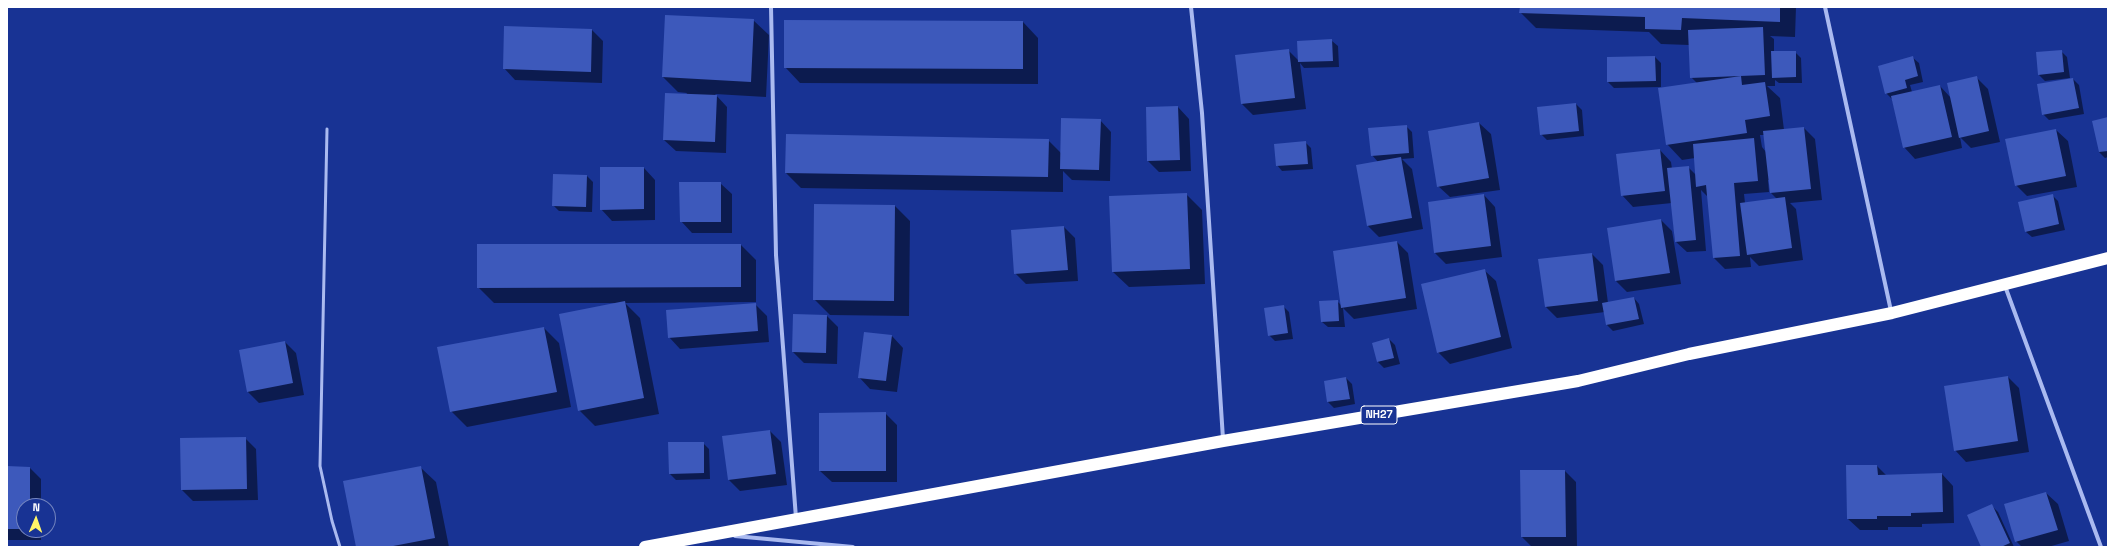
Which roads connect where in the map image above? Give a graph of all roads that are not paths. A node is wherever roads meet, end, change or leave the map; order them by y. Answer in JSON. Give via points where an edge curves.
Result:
{"nodes":[{"id":1,"x":771,"y":7,"type":"edge"},
{"id":2,"x":1191,"y":7,"type":"edge"},
{"id":3,"x":1825,"y":7,"type":"edge"},
{"id":4,"x":327,"y":129,"type":"dead end"},
{"id":5,"x":2108,"y":258,"type":"edge"},
{"id":6,"x":2004,"y":284,"type":"junction"},
{"id":7,"x":1892,"y":313,"type":"junction"},
{"id":8,"x":1223,"y":441,"type":"junction"},
{"id":9,"x":796,"y":520,"type":"junction"},
{"id":10,"x":718,"y":534,"type":"junction"},
{"id":11,"x":340,"y":547,"type":"edge"},
{"id":12,"x":645,"y":547,"type":"edge"},
{"id":13,"x":853,"y":547,"type":"edge"},
{"id":14,"x":2101,"y":547,"type":"edge"}],
"edges":[{"from":1,"to":9,"type":"street","via":[[776,255]]},
{"from":2,"to":8,"type":"street","via":[[1202,113]]},
{"from":3,"to":7,"type":"street"},
{"from":4,"to":11,"type":"lane","via":[[320,466]]},
{"from":5,"to":6,"type":"highway","number":"NH27"},
{"from":6,"to":7,"type":"highway","number":"NH27"},
{"from":6,"to":14,"type":"street"},
{"from":7,"to":8,"type":"highway","number":"NH27","via":[[1689,354],[1578,381]]},
{"from":8,"to":9,"type":"highway","number":"NH27"},
{"from":9,"to":10,"type":"highway","number":"NH27"},
{"from":10,"to":12,"type":"highway","number":"NH27"},
{"from":10,"to":13,"type":"street"}]}
